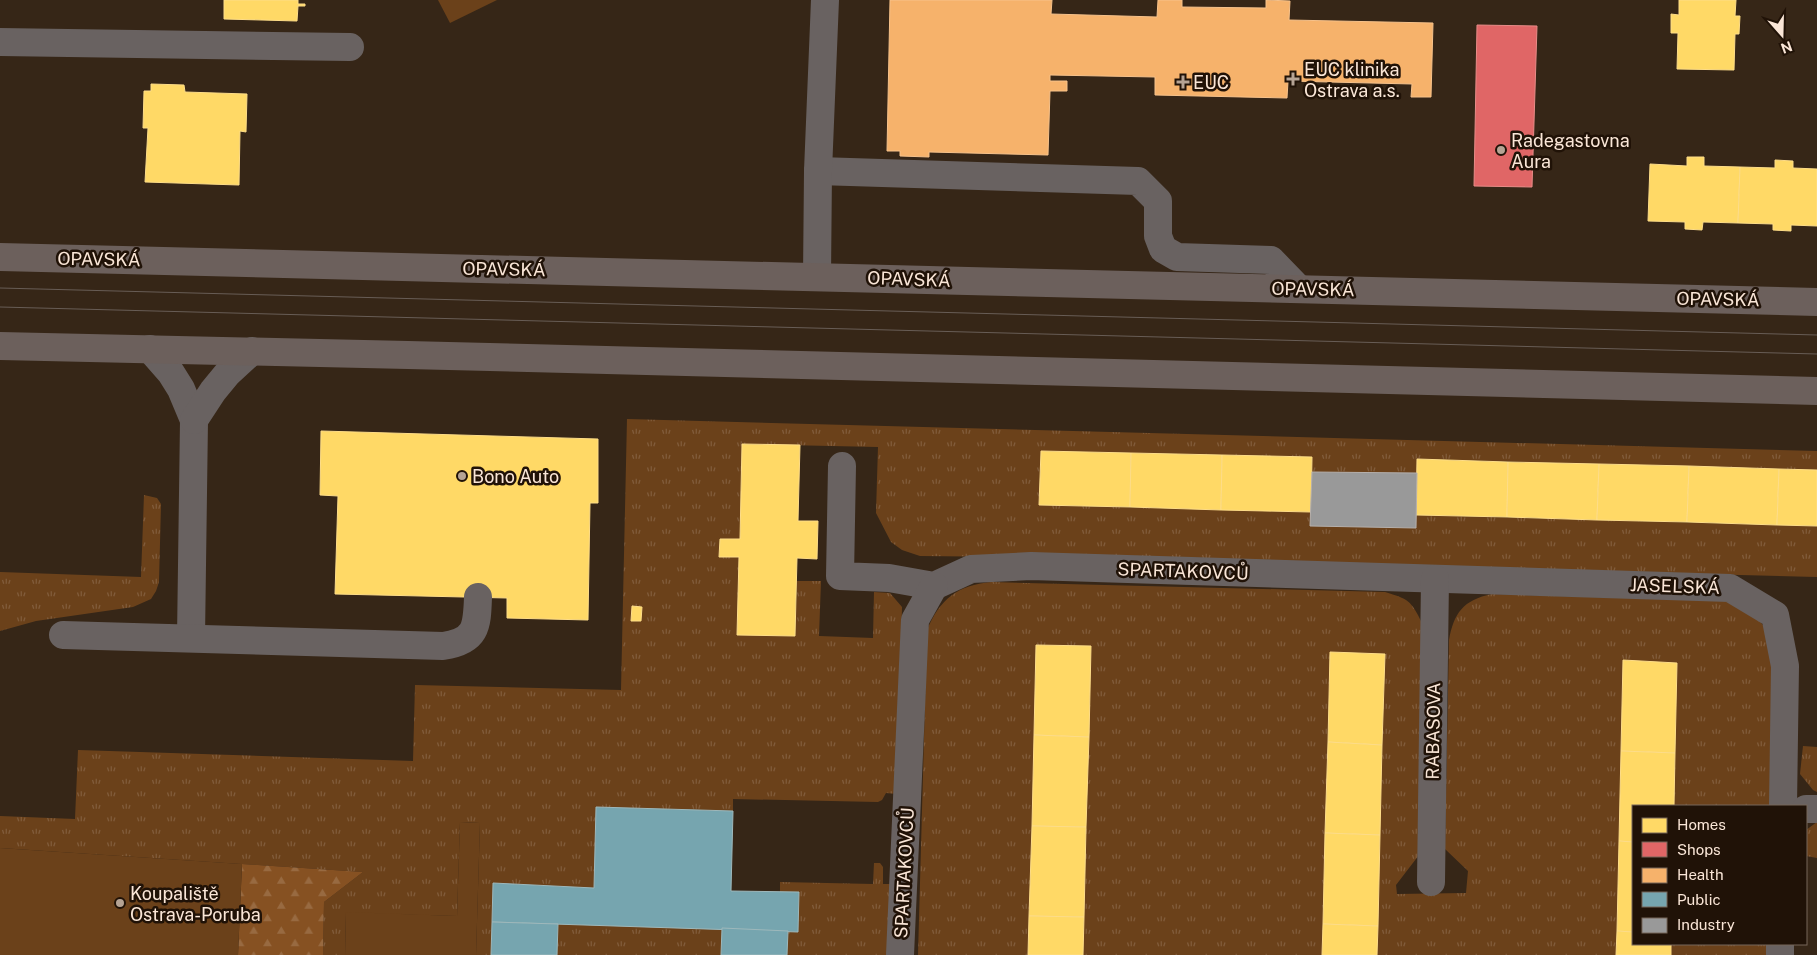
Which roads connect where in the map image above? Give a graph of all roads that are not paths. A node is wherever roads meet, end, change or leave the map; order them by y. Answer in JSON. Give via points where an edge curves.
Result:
{"nodes":[{"id":1,"x":825,"y":0,"type":"edge"},
{"id":2,"x":0,"y":42,"type":"edge"},
{"id":3,"x":350,"y":47,"type":"dead end"},
{"id":4,"x":818,"y":171,"type":"junction"},
{"id":5,"x":0,"y":257,"type":"edge"},
{"id":6,"x":817,"y":277,"type":"junction"},
{"id":7,"x":1299,"y":289,"type":"junction"},
{"id":8,"x":1817,"y":302,"type":"edge"},
{"id":9,"x":0,"y":346,"type":"edge"},
{"id":10,"x":150,"y":350,"type":"junction"},
{"id":11,"x":252,"y":352,"type":"junction"},
{"id":12,"x":1817,"y":390,"type":"edge"},
{"id":13,"x":194,"y":420,"type":"junction"},
{"id":14,"x":842,"y":466,"type":"dead end"},
{"id":15,"x":1435,"y":579,"type":"junction"},
{"id":16,"x":934,"y":586,"type":"junction"},
{"id":17,"x":478,"y":597,"type":"dead end"},
{"id":18,"x":63,"y":635,"type":"dead end"},
{"id":19,"x":190,"y":638,"type":"junction"},
{"id":20,"x":1784,"y":805,"type":"edge"},
{"id":21,"x":1431,"y":882,"type":"dead end"},
{"id":22,"x":900,"y":955,"type":"edge"}],
"edges":[{"from":1,"to":4,"type":"street"},
{"from":2,"to":3,"type":"street"},
{"from":4,"to":6,"type":"street"},
{"from":4,"to":7,"type":"street","via":[[1138,181],[1158,201],[1158,236],[1163,250],[1177,257],[1271,260]]},
{"from":5,"to":6,"type":"main road","name":"OPAVSKÁ"},
{"from":6,"to":7,"type":"main road","name":"OPAVSKÁ"},
{"from":7,"to":8,"type":"main road","name":"OPAVSKÁ"},
{"from":9,"to":10,"type":"main road"},
{"from":10,"to":11,"type":"main road"},
{"from":10,"to":13,"type":"street","via":[[181,389]]},
{"from":11,"to":12,"type":"main road"},
{"from":11,"to":13,"type":"street","via":[[227,374]]},
{"from":13,"to":19,"type":"street"},
{"from":14,"to":16,"type":"street","via":[[840,576],[889,578]]},
{"from":15,"to":16,"type":"street","name":"SPARTAKOVCŮ","via":[[1031,566],[971,569]]},
{"from":15,"to":20,"type":"street","name":"JASELSKÁ","via":[[1730,588],[1775,616],[1785,666]]},
{"from":15,"to":21,"type":"street","name":"RABASOVA"},
{"from":16,"to":22,"type":"street","name":"SPARTAKOVCŮ","via":[[915,620]]},
{"from":17,"to":19,"type":"street","via":[[478,619],[473,632],[458,643],[444,646]]},
{"from":18,"to":19,"type":"street"}]}
